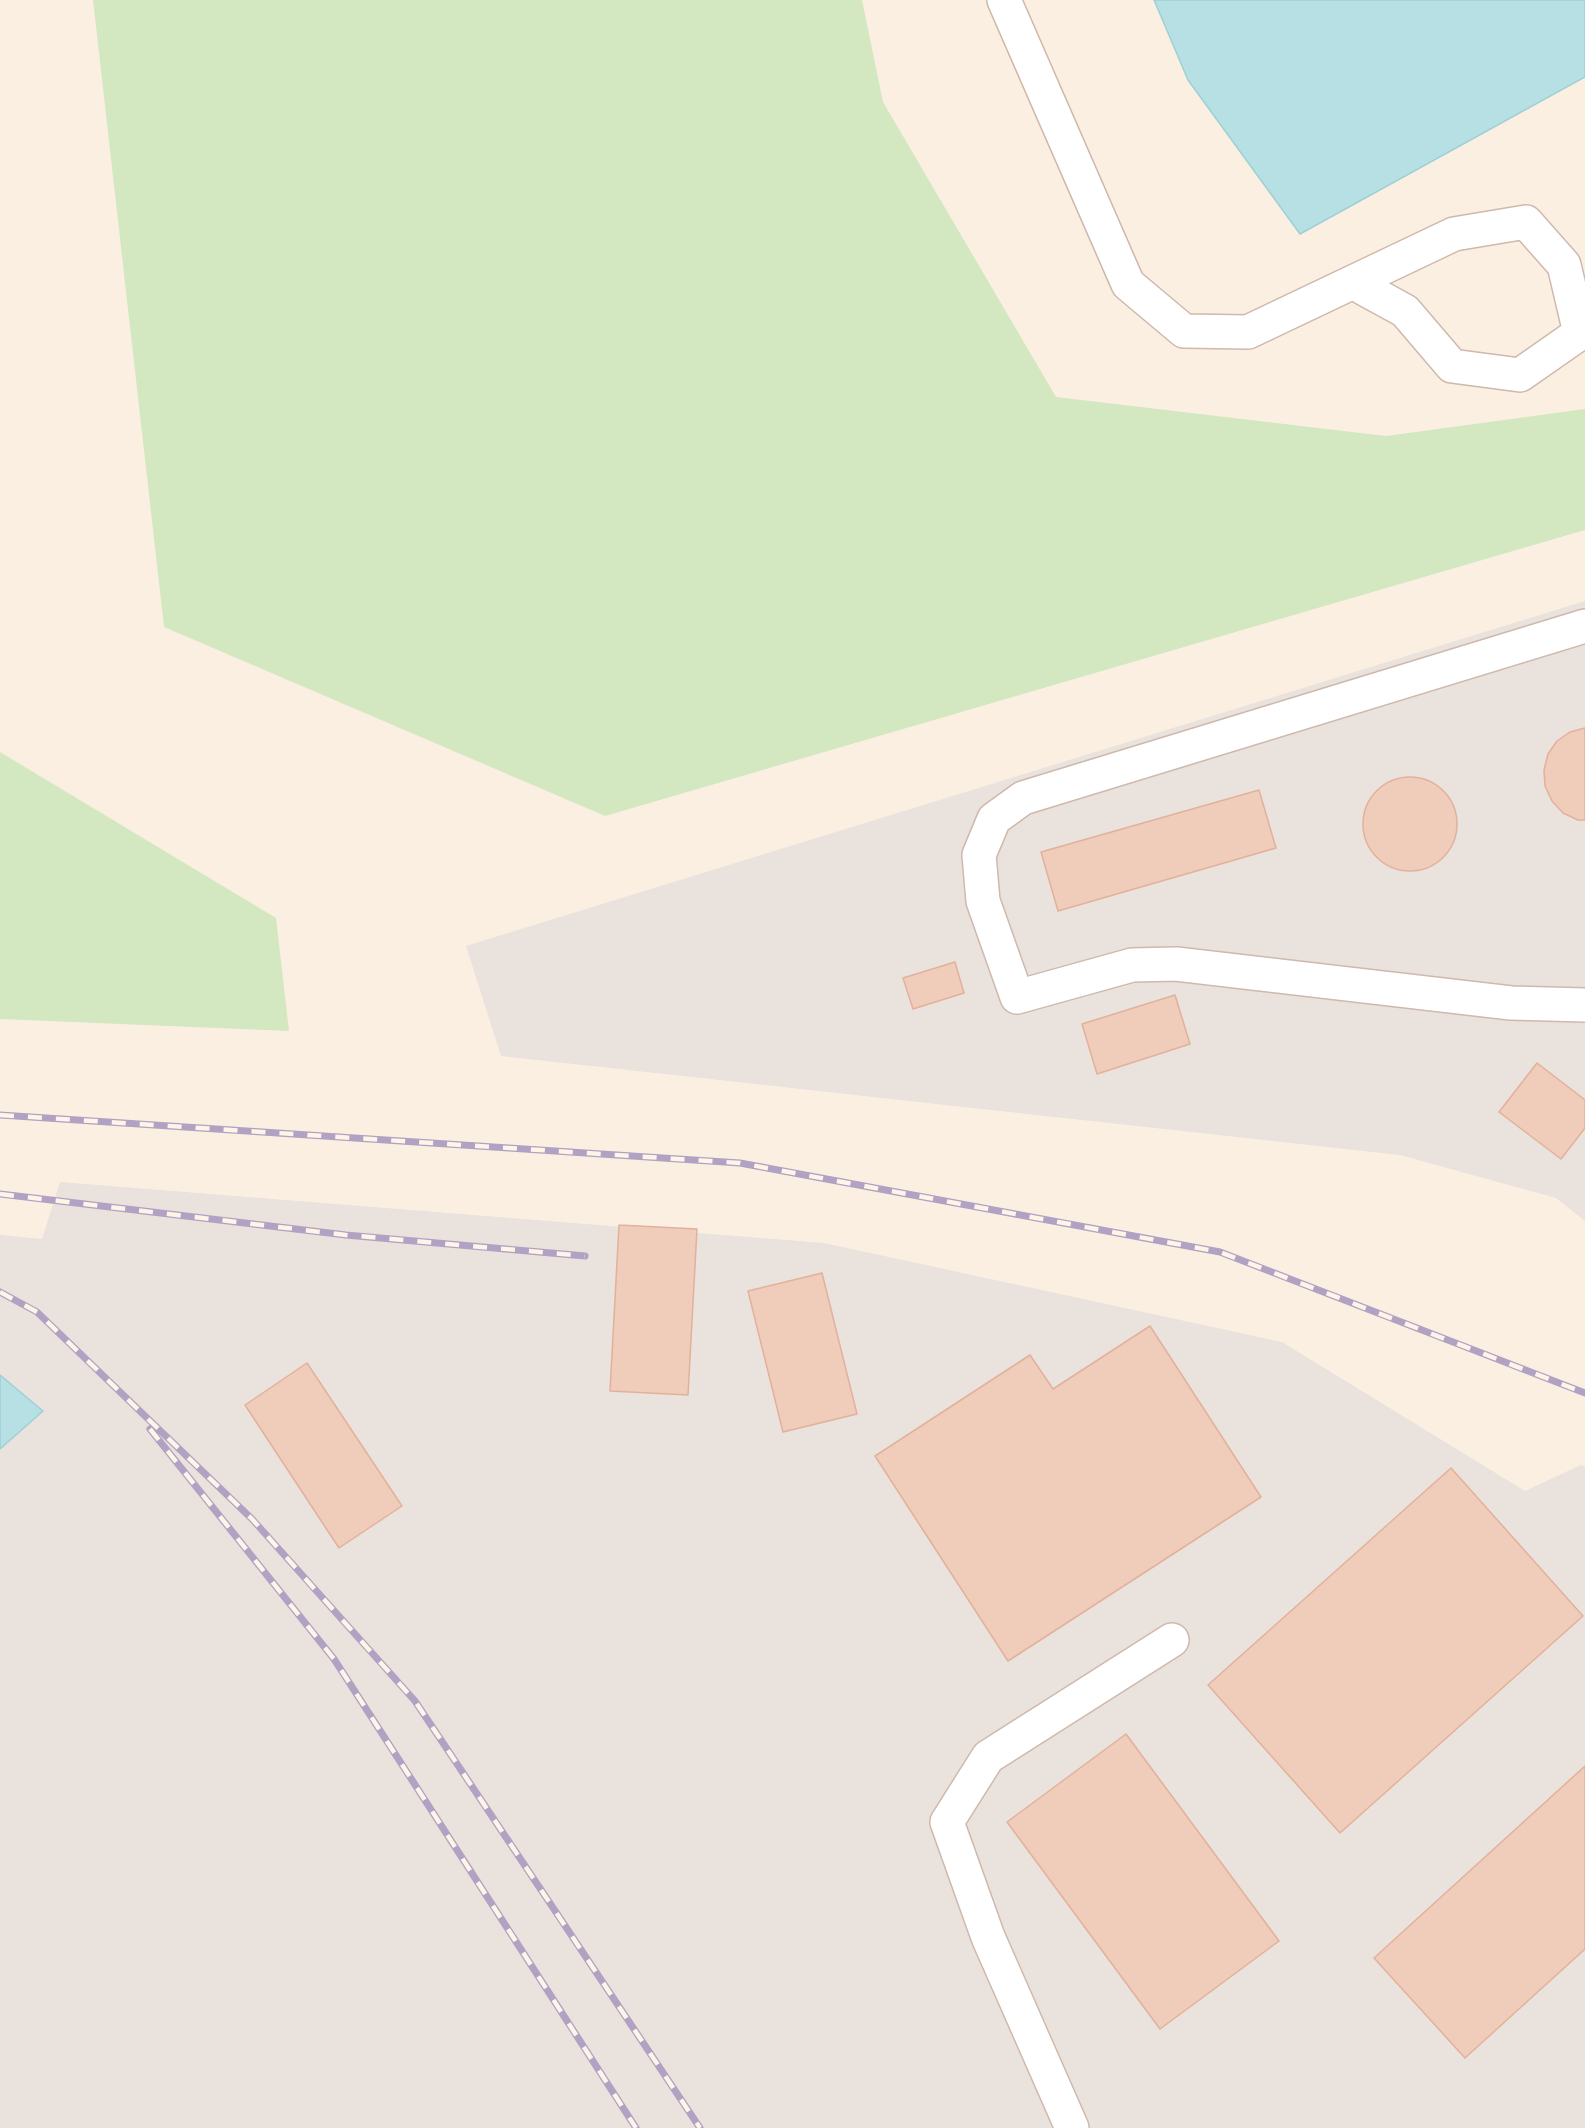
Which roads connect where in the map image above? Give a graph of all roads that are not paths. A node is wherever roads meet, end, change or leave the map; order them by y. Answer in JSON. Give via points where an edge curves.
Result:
{"nodes":[{"id":1,"x":1004,"y":0,"type":"edge"},
{"id":2,"x":1364,"y":288,"type":"dead end"},
{"id":3,"x":1585,"y":626,"type":"edge"},
{"id":4,"x":1585,"y":1005,"type":"edge"},
{"id":5,"x":1172,"y":1640,"type":"dead end"},
{"id":6,"x":1072,"y":2128,"type":"edge"}],
"edges":[{"from":1,"to":2,"type":"lane","via":[[1128,284],[1184,331],[1248,332],[1454,234],[1526,222],[1564,264],[1580,333],[1520,375],[1452,366],[1405,311]]},
{"from":3,"to":4,"type":"lane","via":[[1023,798],[994,819],[979,855],[984,901],[1017,997],[1131,965],[1176,964],[1511,1003]]},
{"from":5,"to":6,"type":"lane","via":[[988,1757],[947,1822],[988,1937]]}]}
